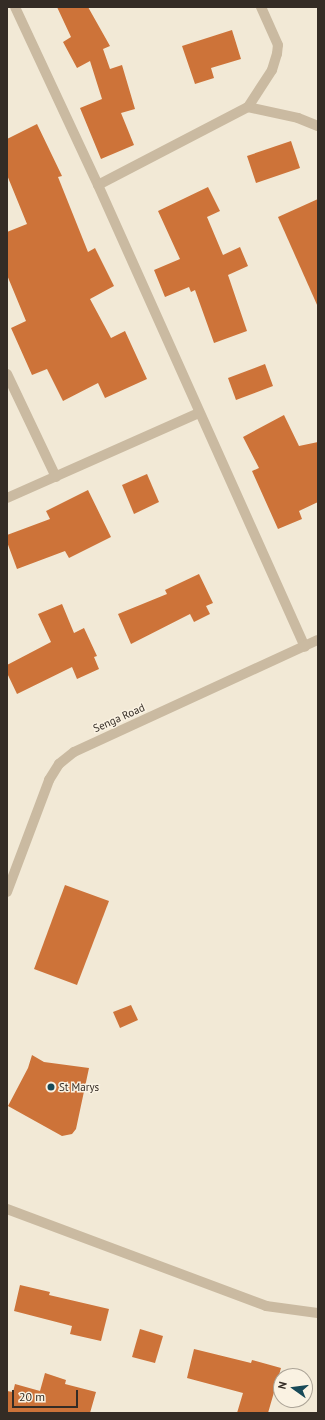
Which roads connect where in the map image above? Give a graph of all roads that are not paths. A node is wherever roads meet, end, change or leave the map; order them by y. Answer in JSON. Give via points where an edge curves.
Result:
{"nodes":[{"id":1,"x":15,"y":7,"type":"edge"},
{"id":2,"x":262,"y":7,"type":"edge"},
{"id":3,"x":248,"y":107,"type":"junction"},
{"id":4,"x":318,"y":126,"type":"edge"},
{"id":5,"x":98,"y":185,"type":"junction"},
{"id":6,"x":7,"y":374,"type":"edge"},
{"id":7,"x":199,"y":413,"type":"junction"},
{"id":8,"x":56,"y":477,"type":"junction"},
{"id":9,"x":7,"y":498,"type":"edge"},
{"id":10,"x":318,"y":640,"type":"edge"},
{"id":11,"x":305,"y":647,"type":"junction"},
{"id":12,"x":7,"y":892,"type":"edge"},
{"id":13,"x":7,"y":1209,"type":"edge"},
{"id":14,"x":318,"y":1314,"type":"edge"}],
"edges":[{"from":1,"to":5,"type":"street"},
{"from":2,"to":3,"type":"street","via":[[278,45],[278,54],[272,70]]},
{"from":3,"to":4,"type":"street","via":[[298,118]]},
{"from":3,"to":5,"type":"street"},
{"from":5,"to":7,"type":"street"},
{"from":6,"to":8,"type":"street"},
{"from":7,"to":8,"type":"street"},
{"from":7,"to":11,"type":"street"},
{"from":8,"to":9,"type":"street"},
{"from":10,"to":11,"type":"street","name":"Senga Road"},
{"from":11,"to":12,"type":"street","name":"Senga Road","via":[[69,756],[59,764],[49,780]]},
{"from":13,"to":14,"type":"street","via":[[266,1306]]}]}
